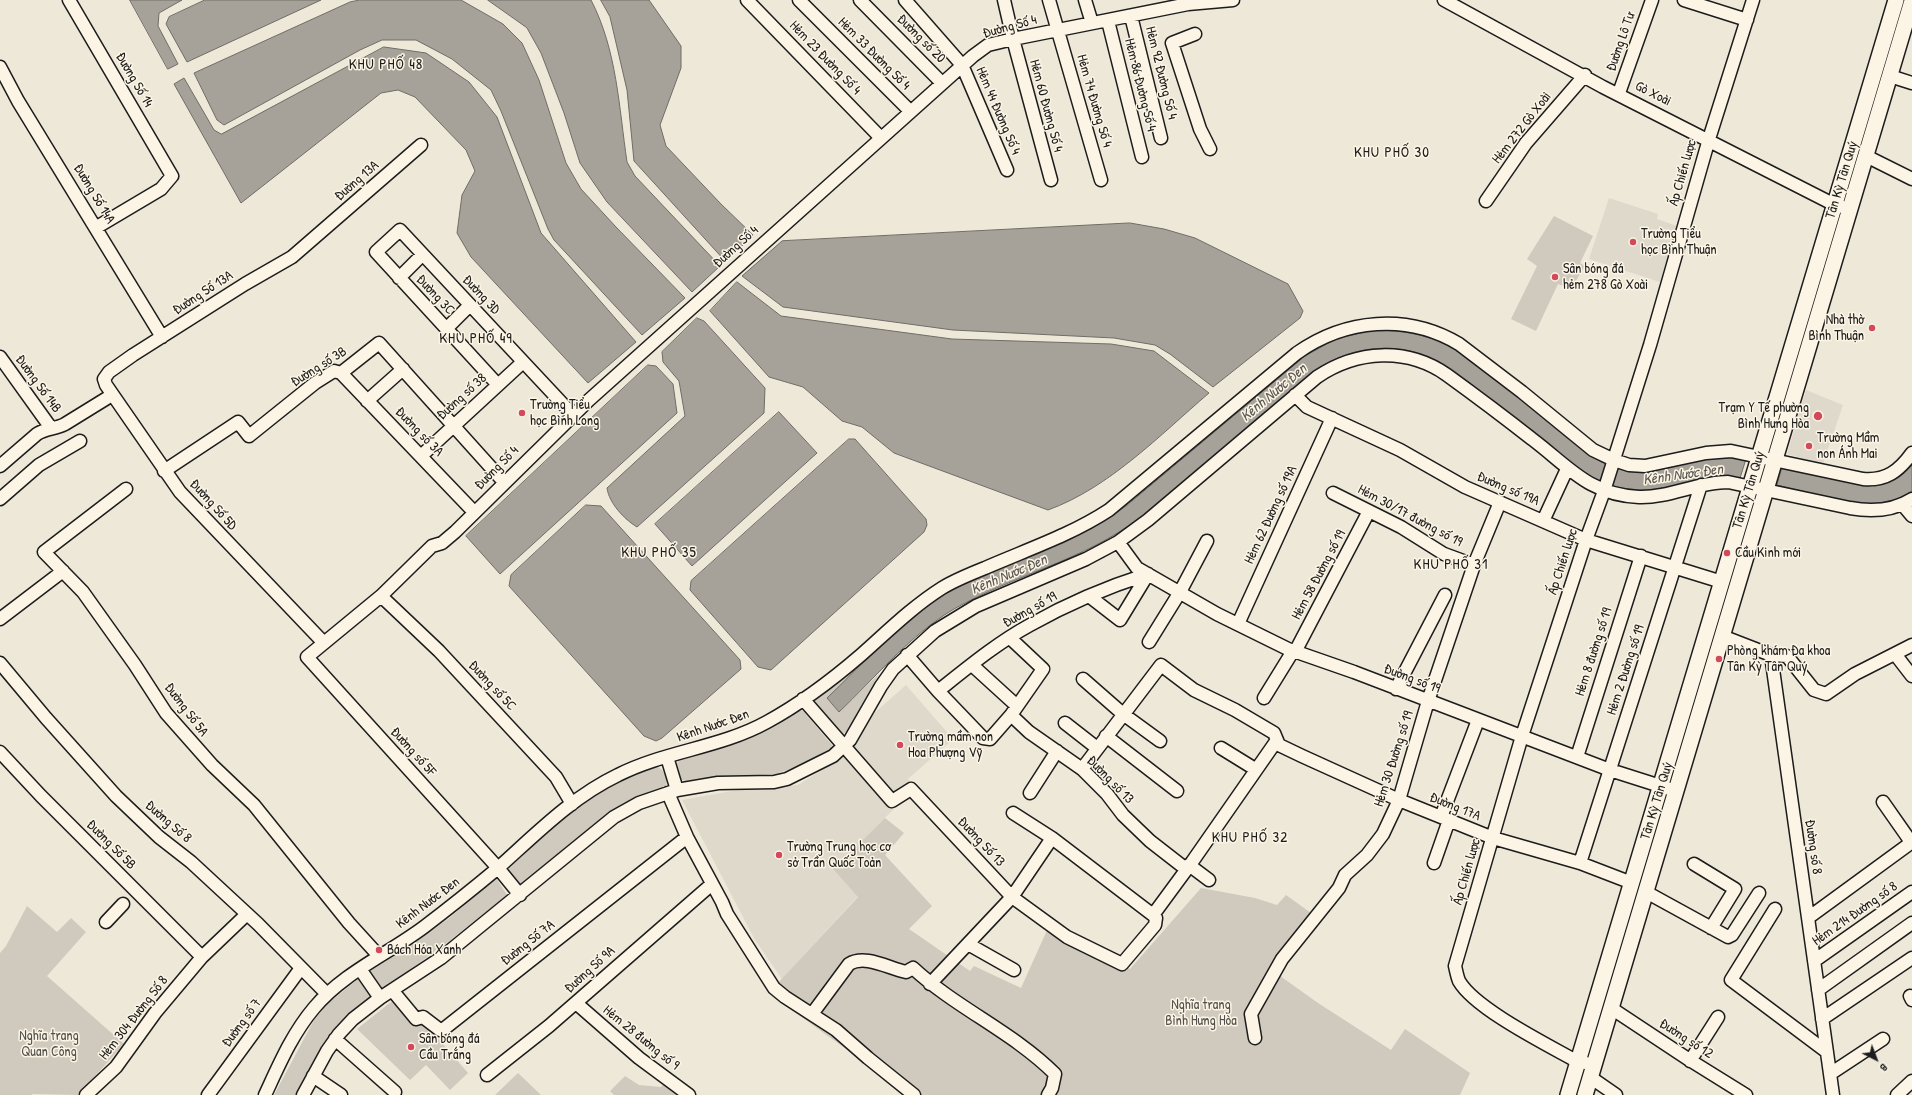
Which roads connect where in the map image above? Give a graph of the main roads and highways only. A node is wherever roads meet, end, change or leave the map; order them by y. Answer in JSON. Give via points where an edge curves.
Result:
{"nodes":[{"id":1,"x":1896,"y":0,"type":"edge"},
{"id":2,"x":1912,"y":1,"type":"edge"},
{"id":3,"x":1568,"y":1095,"type":"edge"},
{"id":4,"x":1585,"y":1095,"type":"edge"}],
"edges":[{"from":1,"to":3,"type":"main road","name":"Tân Kỳ Tân Quý"},
{"from":2,"to":4,"type":"main road","name":"Tân Kỳ Tân Quý"}]}
